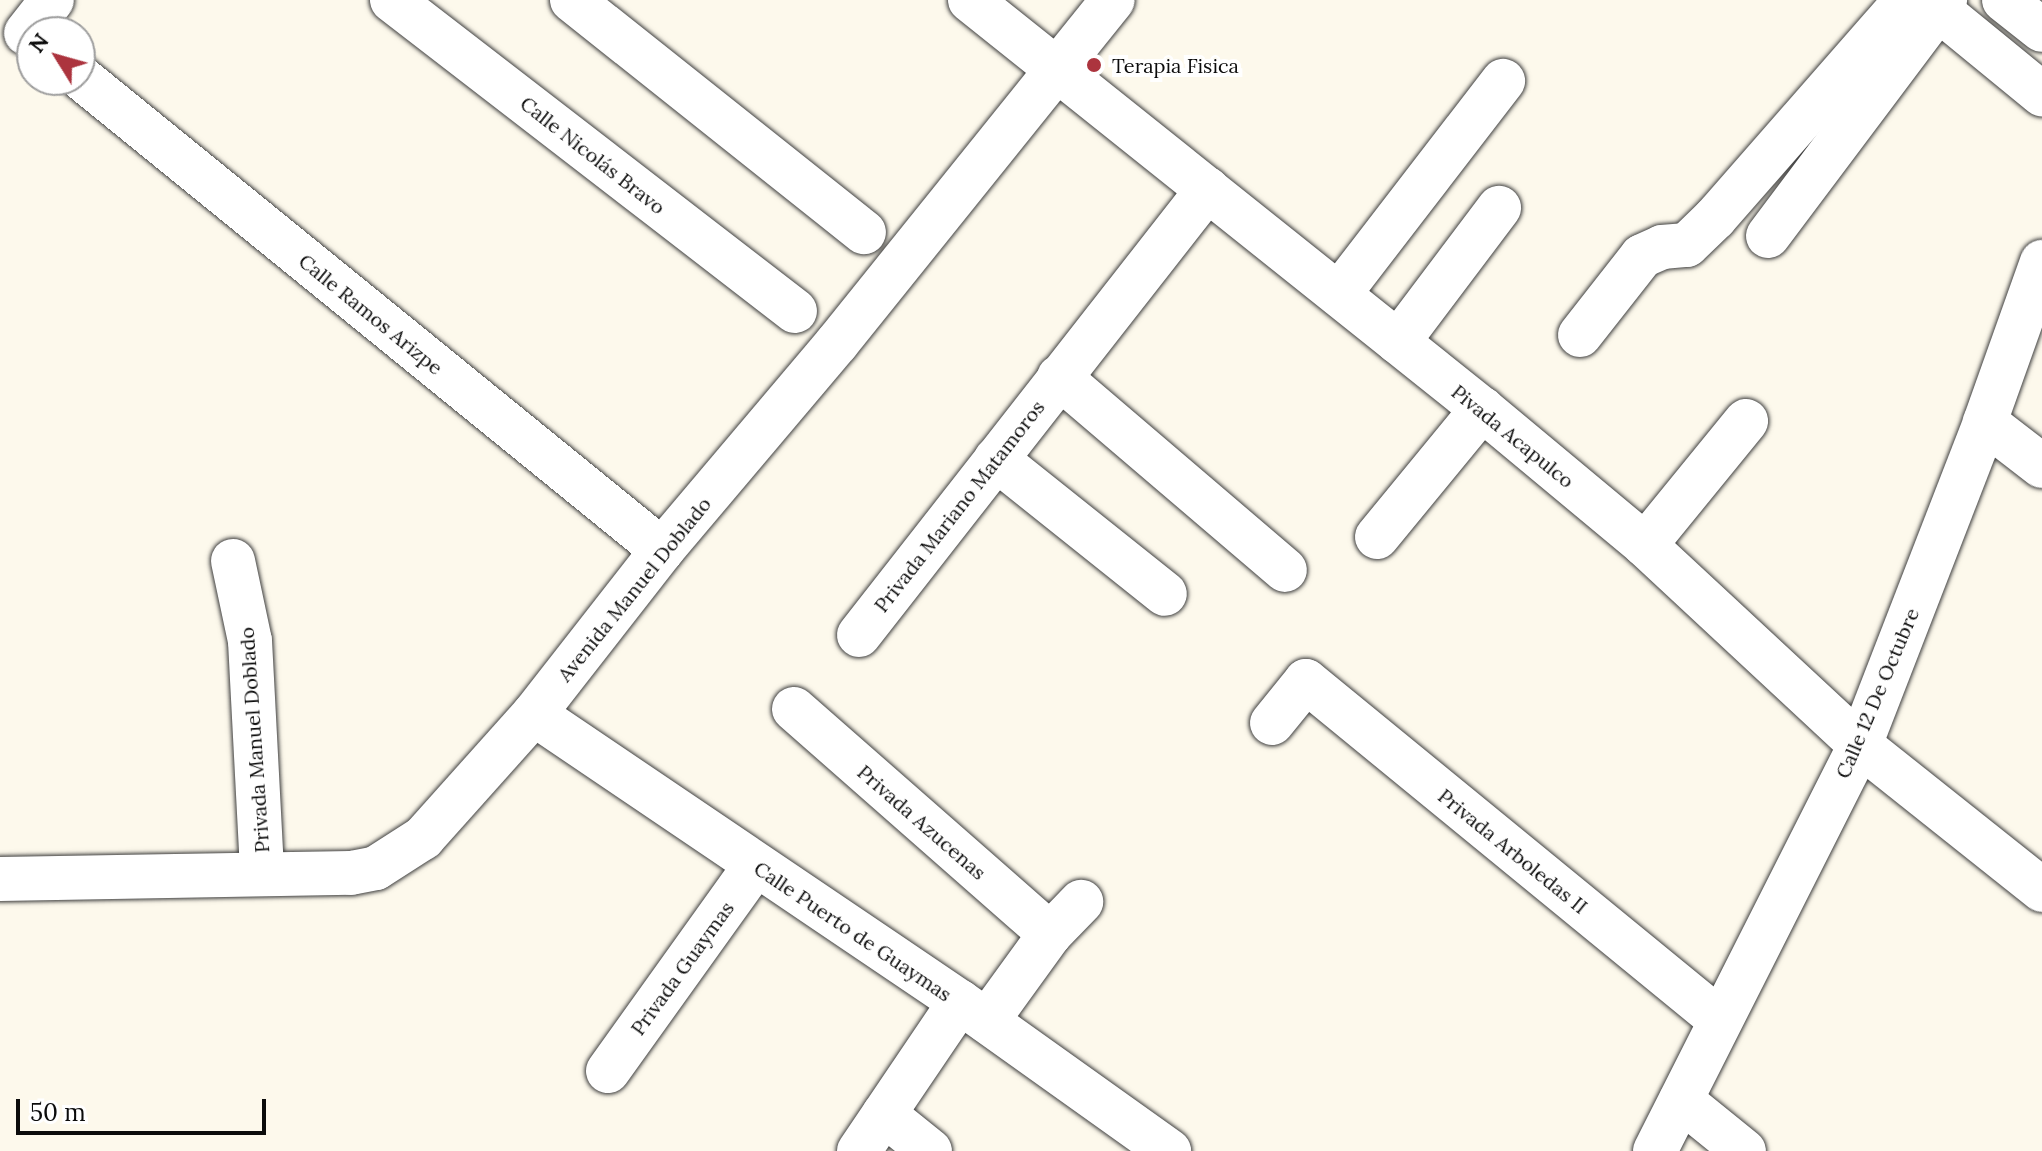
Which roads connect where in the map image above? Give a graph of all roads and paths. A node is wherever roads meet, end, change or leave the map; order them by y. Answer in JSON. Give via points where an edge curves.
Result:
{"nodes":[{"id":1,"x":392,"y":0,"type":"edge"},
{"id":2,"x":572,"y":0,"type":"edge"},
{"id":3,"x":970,"y":0,"type":"edge"},
{"id":4,"x":1113,"y":0,"type":"edge"},
{"id":5,"x":2004,"y":0,"type":"edge"},
{"id":6,"x":1930,"y":3,"type":"edge"},
{"id":7,"x":2042,"y":30,"type":"edge"},
{"id":8,"x":1057,"y":71,"type":"junction"},
{"id":9,"x":1503,"y":81,"type":"dead end"},
{"id":10,"x":96,"y":90,"type":"edge"},
{"id":11,"x":2042,"y":94,"type":"edge"},
{"id":12,"x":1208,"y":189,"type":"junction"},
{"id":13,"x":1499,"y":208,"type":"dead end"},
{"id":14,"x":864,"y":232,"type":"dead end"},
{"id":15,"x":1768,"y":236,"type":"dead end"},
{"id":16,"x":2042,"y":262,"type":"edge"},
{"id":17,"x":1339,"y":294,"type":"junction"},
{"id":18,"x":795,"y":311,"type":"dead end"},
{"id":19,"x":1580,"y":335,"type":"dead end"},
{"id":20,"x":1398,"y":342,"type":"junction"},
{"id":21,"x":1059,"y":377,"type":"junction"},
{"id":22,"x":1482,"y":409,"type":"junction"},
{"id":23,"x":1746,"y":421,"type":"dead end"},
{"id":24,"x":1985,"y":422,"type":"junction"},
{"id":25,"x":996,"y":459,"type":"junction"},
{"id":26,"x":2042,"y":466,"type":"edge"},
{"id":27,"x":1377,"y":537,"type":"dead end"},
{"id":28,"x":1645,"y":545,"type":"junction"},
{"id":29,"x":662,"y":550,"type":"junction"},
{"id":30,"x":233,"y":561,"type":"dead end"},
{"id":31,"x":1285,"y":570,"type":"dead end"},
{"id":32,"x":1165,"y":594,"type":"dead end"},
{"id":33,"x":859,"y":635,"type":"dead end"},
{"id":34,"x":794,"y":709,"type":"dead end"},
{"id":35,"x":534,"y":714,"type":"junction"},
{"id":36,"x":1272,"y":723,"type":"dead end"},
{"id":37,"x":1860,"y":745,"type":"junction"},
{"id":38,"x":755,"y":866,"type":"junction"},
{"id":39,"x":262,"y":872,"type":"junction"},
{"id":40,"x":0,"y":879,"type":"edge"},
{"id":41,"x":2042,"y":890,"type":"edge"},
{"id":42,"x":1081,"y":902,"type":"dead end"},
{"id":43,"x":1050,"y":934,"type":"junction"},
{"id":44,"x":974,"y":1011,"type":"junction"},
{"id":45,"x":1720,"y":1020,"type":"junction"},
{"id":46,"x":608,"y":1071,"type":"dead end"},
{"id":47,"x":1681,"y":1100,"type":"junction"},
{"id":48,"x":884,"y":1114,"type":"junction"},
{"id":49,"x":859,"y":1151,"type":"edge"},
{"id":50,"x":930,"y":1151,"type":"edge"},
{"id":51,"x":1169,"y":1151,"type":"edge"},
{"id":52,"x":1655,"y":1151,"type":"edge"},
{"id":53,"x":1744,"y":1151,"type":"edge"}],
"edges":[{"from":1,"to":18,"type":"street","name":"Calle Nicolás Bravo"},
{"from":2,"to":14,"type":"street"},
{"from":3,"to":8,"type":"street","name":"Pivada Acapulco"},
{"from":4,"to":8,"type":"street","name":"Avenida Manuel Doblado"},
{"from":5,"to":7,"type":"street"},
{"from":6,"to":11,"type":"street"},
{"from":6,"to":15,"type":"street"},
{"from":6,"to":19,"type":"street","via":[[1687,245],[1642,256]]},
{"from":8,"to":12,"type":"street","name":"Pivada Acapulco"},
{"from":8,"to":29,"type":"street","name":"Avenida Manuel Doblado"},
{"from":9,"to":17,"type":"street"},
{"from":10,"to":29,"type":"street","name":"Calle Ramos Arizpe"},
{"from":12,"to":17,"type":"street","name":"Pivada Acapulco"},
{"from":12,"to":21,"type":"street","name":"Privada Mariano Matamoros"},
{"from":13,"to":20,"type":"street"},
{"from":16,"to":24,"type":"street","name":"Calle 12 De Octubre"},
{"from":17,"to":20,"type":"street","name":"Pivada Acapulco"},
{"from":20,"to":22,"type":"street","name":"Pivada Acapulco"},
{"from":21,"to":25,"type":"street","name":"Privada Mariano Matamoros"},
{"from":21,"to":31,"type":"street"},
{"from":22,"to":27,"type":"street"},
{"from":22,"to":28,"type":"street","name":"Pivada Acapulco"},
{"from":23,"to":28,"type":"street"},
{"from":24,"to":26,"type":"street"},
{"from":24,"to":37,"type":"street","name":"Calle 12 De Octubre"},
{"from":25,"to":32,"type":"street"},
{"from":25,"to":33,"type":"street","name":"Privada Mariano Matamoros"},
{"from":28,"to":37,"type":"street","name":"Pivada Acapulco"},
{"from":29,"to":35,"type":"street","name":"Avenida Manuel Doblado"},
{"from":30,"to":39,"type":"street","name":"Privada Manuel Doblado","via":[[250,641]]},
{"from":34,"to":43,"type":"street","name":"Privada Azucenas"},
{"from":35,"to":38,"type":"street","name":"Calle Puerto de Guaymas"},
{"from":35,"to":39,"type":"street","name":"Avenida Manuel Doblado","via":[[423,838],[376,868],[351,873]]},
{"from":36,"to":45,"type":"street","name":"Privada Arboledas II","via":[[1306,681]]},
{"from":37,"to":41,"type":"street","name":"Pivada Acapulco"},
{"from":37,"to":45,"type":"street","name":"Calle 12 De Octubre"},
{"from":38,"to":44,"type":"street","name":"Calle Puerto de Guaymas"},
{"from":38,"to":46,"type":"street","name":"Privada Guaymas"},
{"from":39,"to":40,"type":"street","name":"Avenida Manuel Doblado"},
{"from":42,"to":43,"type":"street"},
{"from":43,"to":44,"type":"street"},
{"from":44,"to":48,"type":"street"},
{"from":44,"to":51,"type":"street","name":"Calle Puerto de Guaymas"},
{"from":45,"to":47,"type":"street","name":"Calle 12 De Octubre"},
{"from":47,"to":52,"type":"street","name":"Calle 12 De Octubre"},
{"from":47,"to":53,"type":"street"},
{"from":48,"to":49,"type":"street"},
{"from":48,"to":50,"type":"street"}]}
